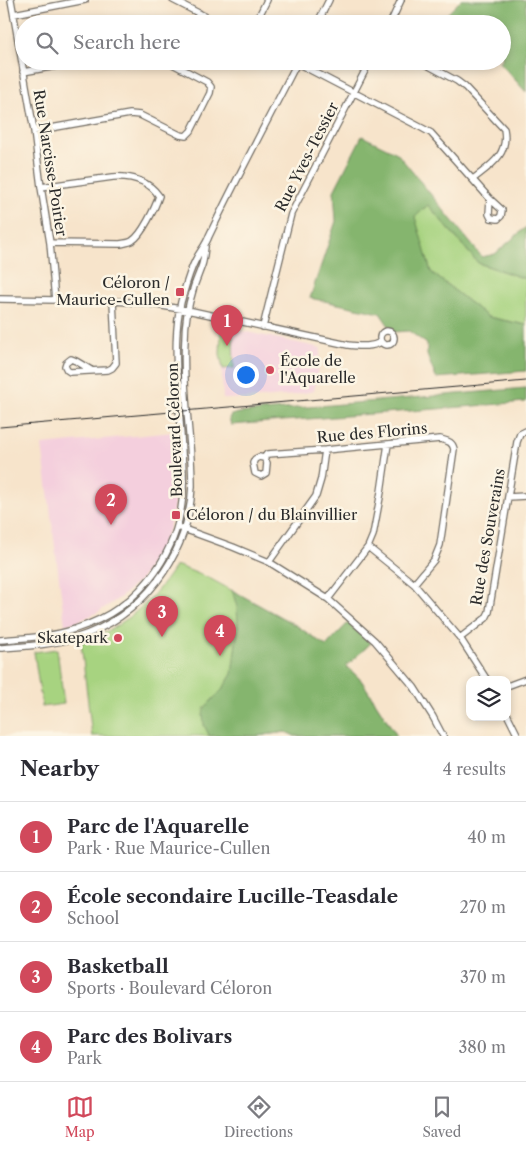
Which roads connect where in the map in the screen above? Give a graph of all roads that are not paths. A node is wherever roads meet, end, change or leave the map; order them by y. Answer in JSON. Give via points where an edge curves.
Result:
{"nodes":[{"id":1,"x":11,"y":0,"type":"edge"},
{"id":2,"x":84,"y":0,"type":"edge"},
{"id":3,"x":173,"y":0,"type":"edge"},
{"id":4,"x":267,"y":0,"type":"edge"},
{"id":5,"x":329,"y":0,"type":"edge"},
{"id":6,"x":401,"y":0,"type":"edge"},
{"id":7,"x":69,"y":1,"type":"edge"},
{"id":8,"x":199,"y":13,"type":"joint"},
{"id":9,"x":14,"y":14,"type":"junction"},
{"id":10,"x":203,"y":15,"type":"edge"},
{"id":11,"x":260,"y":15,"type":"edge"},
{"id":12,"x":322,"y":15,"type":"edge"},
{"id":13,"x":394,"y":15,"type":"edge"},
{"id":14,"x":15,"y":20,"type":"edge"},
{"id":15,"x":34,"y":70,"type":"edge"},
{"id":16,"x":187,"y":70,"type":"edge"},
{"id":17,"x":292,"y":70,"type":"edge"},
{"id":18,"x":311,"y":70,"type":"edge"},
{"id":19,"x":366,"y":70,"type":"edge"},
{"id":20,"x":437,"y":70,"type":"edge"},
{"id":21,"x":23,"y":72,"type":"joint"},
{"id":22,"x":354,"y":93,"type":"junction"},
{"id":23,"x":34,"y":131,"type":"junction"},
{"id":24,"x":472,"y":179,"type":"junction"},
{"id":25,"x":41,"y":187,"type":"junction"},
{"id":26,"x":490,"y":199,"type":"dead end"},
{"id":27,"x":50,"y":243,"type":"junction"},
{"id":28,"x":205,"y":245,"type":"junction"},
{"id":29,"x":0,"y":300,"type":"edge"},
{"id":30,"x":55,"y":300,"type":"junction"},
{"id":31,"x":113,"y":301,"type":"junction"},
{"id":32,"x":180,"y":309,"type":"junction"},
{"id":33,"x":188,"y":310,"type":"junction"},
{"id":34,"x":263,"y":327,"type":"junction"},
{"id":35,"x":381,"y":342,"type":"dead end"},
{"id":36,"x":91,"y":370,"type":"dead end"},
{"id":37,"x":526,"y":431,"type":"edge"},
{"id":38,"x":388,"y":444,"type":"junction"},
{"id":39,"x":325,"y":450,"type":"junction"},
{"id":40,"x":264,"y":458,"type":"dead end"},
{"id":41,"x":526,"y":496,"type":"edge"},
{"id":42,"x":508,"y":497,"type":"junction"},
{"id":43,"x":177,"y":527,"type":"junction"},
{"id":44,"x":184,"y":529,"type":"junction"},
{"id":45,"x":368,"y":547,"type":"junction"},
{"id":46,"x":269,"y":562,"type":"junction"},
{"id":47,"x":414,"y":584,"type":"junction"},
{"id":48,"x":328,"y":599,"type":"junction"},
{"id":49,"x":460,"y":638,"type":"junction"},
{"id":50,"x":0,"y":640,"type":"edge"},
{"id":51,"x":0,"y":648,"type":"edge"},
{"id":52,"x":484,"y":676,"type":"edge"},
{"id":53,"x":526,"y":679,"type":"edge"},
{"id":54,"x":511,"y":685,"type":"edge"},
{"id":55,"x":510,"y":721,"type":"edge"},
{"id":56,"x":443,"y":736,"type":"edge"},
{"id":57,"x":518,"y":736,"type":"edge"}],
"edges":[{"from":1,"to":9,"type":"street","name":"Rue Narcisse-Poirier"},
{"from":2,"to":7,"type":"street"},
{"from":3,"to":8,"type":"street"},
{"from":4,"to":11,"type":"street"},
{"from":5,"to":12,"type":"street"},
{"from":6,"to":13,"type":"street"},
{"from":7,"to":9,"type":"street"},
{"from":8,"to":10,"type":"street"},
{"from":9,"to":14,"type":"street","name":"Rue Narcisse-Poirier"},
{"from":15,"to":21,"type":"street"},
{"from":16,"to":23,"type":"street","via":[[211,88],[186,136],[136,114]]},
{"from":17,"to":28,"type":"street","name":"Boulevard Céloron"},
{"from":18,"to":22,"type":"street"},
{"from":19,"to":22,"type":"street","name":"Rue Yves-Tessier"},
{"from":20,"to":24,"type":"street","via":[[465,86],[504,129],[506,138],[497,160]]},
{"from":21,"to":23,"type":"street","name":"Rue Narcisse-Poirier"},
{"from":22,"to":24,"type":"street","via":[[431,133]]},
{"from":22,"to":34,"type":"street","name":"Rue Yves-Tessier","via":[[292,214]]},
{"from":23,"to":25,"type":"street","name":"Rue Narcisse-Poirier"},
{"from":24,"to":26,"type":"street"},
{"from":25,"to":27,"type":"street","name":"Rue Narcisse-Poirier"},
{"from":25,"to":27,"type":"street","via":[[124,176],[154,188],[159,196],[139,235],[131,242]]},
{"from":27,"to":30,"type":"street","name":"Rue Narcisse-Poirier"},
{"from":28,"to":32,"type":"street","name":"Boulevard Céloron","via":[[190,272]]},
{"from":28,"to":33,"type":"street","name":"Boulevard Céloron","via":[[203,263]]},
{"from":29,"to":30,"type":"street"},
{"from":30,"to":31,"type":"street"},
{"from":31,"to":32,"type":"street"},
{"from":31,"to":36,"type":"street","via":[[116,363],[108,370]]},
{"from":32,"to":33,"type":"street"},
{"from":32,"to":43,"type":"street","name":"Boulevard Céloron","via":[[176,355],[183,485]]},
{"from":33,"to":34,"type":"street"},
{"from":33,"to":44,"type":"street","name":"Boulevard Céloron","via":[[184,354],[192,486]]},
{"from":34,"to":35,"type":"street","via":[[348,346],[374,346]]},
{"from":37,"to":42,"type":"street","name":"Rue des Souverains","via":[[516,442]]},
{"from":38,"to":39,"type":"street","name":"Rue des Florins"},
{"from":38,"to":45,"type":"street","via":[[382,492]]},
{"from":38,"to":47,"type":"street","name":"Rue des Florins","via":[[440,439],[449,441],[454,449],[440,544],[434,560]]},
{"from":39,"to":40,"type":"street","name":"Rue des Florins","via":[[267,454]]},
{"from":39,"to":46,"type":"street","via":[[322,479],[316,496]]},
{"from":41,"to":42,"type":"street"},
{"from":42,"to":49,"type":"street","name":"Rue des Souverains","via":[[489,612]]},
{"from":43,"to":44,"type":"street"},
{"from":43,"to":50,"type":"street","name":"Boulevard Céloron","via":[[165,555],[151,576],[112,612],[67,632]]},
{"from":44,"to":46,"type":"street"},
{"from":44,"to":51,"type":"street","name":"Boulevard Céloron","via":[[174,556],[161,577],[140,601],[116,619],[68,640]]},
{"from":45,"to":47,"type":"street"},
{"from":45,"to":48,"type":"street"},
{"from":46,"to":48,"type":"street"},
{"from":47,"to":49,"type":"street"},
{"from":48,"to":56,"type":"street","via":[[375,641],[414,687]]},
{"from":49,"to":52,"type":"street"},
{"from":53,"to":54,"type":"street"},
{"from":55,"to":57,"type":"street"}]}
